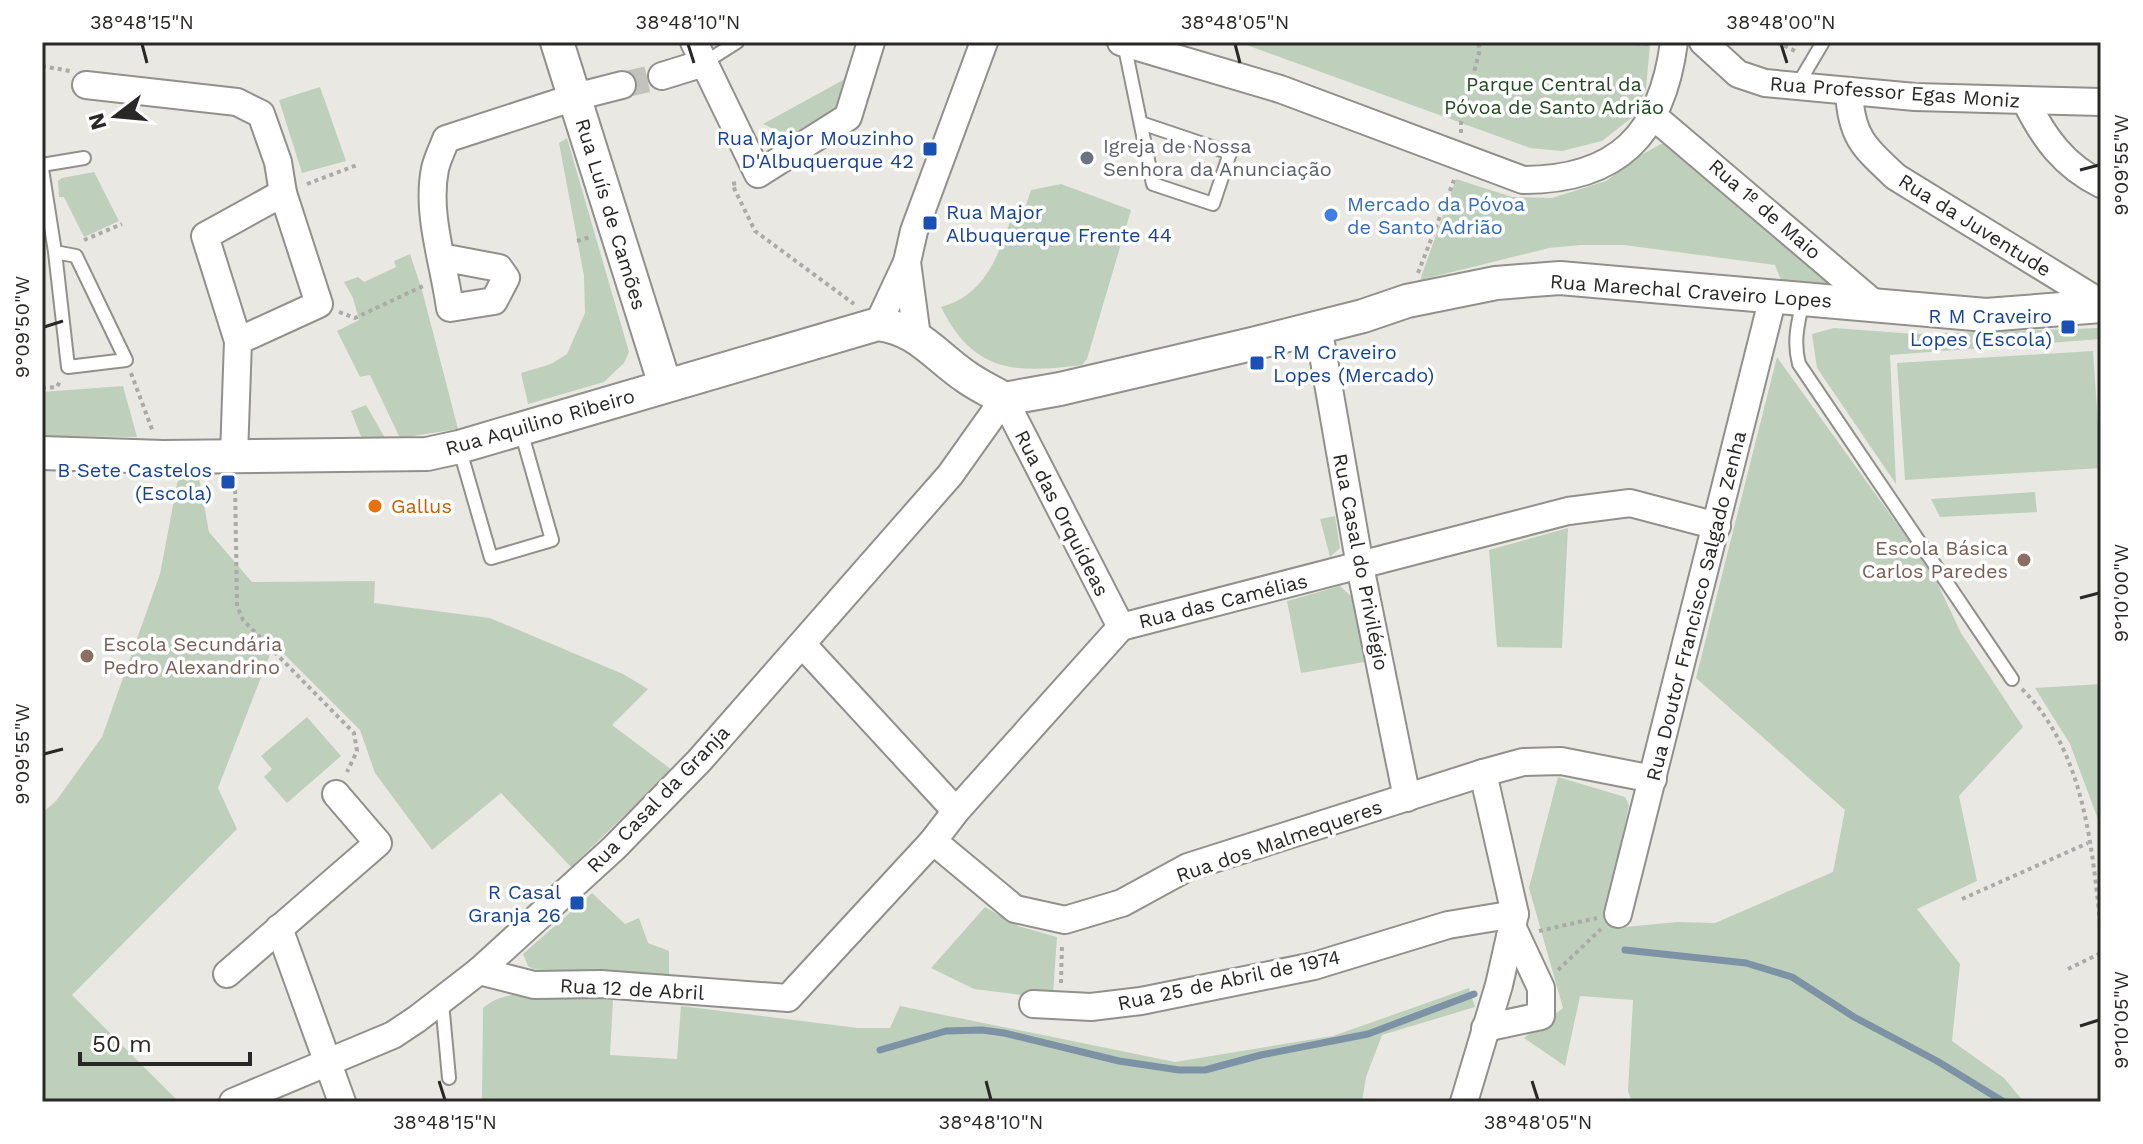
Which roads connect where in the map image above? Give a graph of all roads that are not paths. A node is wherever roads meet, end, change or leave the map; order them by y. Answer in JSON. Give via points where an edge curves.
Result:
{"nodes":[{"id":1,"x":557,"y":42,"type":"edge"},
{"id":2,"x":737,"y":42,"type":"edge"},
{"id":3,"x":871,"y":42,"type":"edge"},
{"id":4,"x":984,"y":42,"type":"edge"},
{"id":5,"x":1122,"y":42,"type":"edge"},
{"id":6,"x":1703,"y":42,"type":"edge"},
{"id":7,"x":1823,"y":42,"type":"edge"},
{"id":8,"x":1673,"y":51,"type":"edge"},
{"id":9,"x":699,"y":52,"type":"edge"},
{"id":10,"x":662,"y":76,"type":"tunnel mouth"},
{"id":11,"x":86,"y":85,"type":"dead end"},
{"id":12,"x":622,"y":85,"type":"tunnel mouth"},
{"id":13,"x":1797,"y":86,"type":"junction"},
{"id":14,"x":1849,"y":91,"type":"junction"},
{"id":15,"x":575,"y":97,"type":"junction"},
{"id":16,"x":2026,"y":102,"type":"junction"},
{"id":17,"x":2101,"y":102,"type":"edge"},
{"id":18,"x":1652,"y":115,"type":"junction"},
{"id":19,"x":1141,"y":123,"type":"junction"},
{"id":20,"x":84,"y":158,"type":"dead end"},
{"id":21,"x":42,"y":167,"type":"edge"},
{"id":22,"x":2101,"y":184,"type":"edge"},
{"id":23,"x":283,"y":193,"type":"junction"},
{"id":24,"x":55,"y":252,"type":"junction"},
{"id":25,"x":907,"y":262,"type":"junction"},
{"id":26,"x":443,"y":264,"type":"road end"},
{"id":27,"x":1788,"y":298,"type":"junction"},
{"id":28,"x":2101,"y":304,"type":"edge"},
{"id":29,"x":1877,"y":306,"type":"junction"},
{"id":30,"x":869,"y":317,"type":"junction"},
{"id":31,"x":1318,"y":326,"type":"junction"},
{"id":32,"x":917,"y":337,"type":"junction"},
{"id":33,"x":238,"y":341,"type":"junction"},
{"id":34,"x":665,"y":385,"type":"junction"},
{"id":35,"x":1004,"y":399,"type":"junction"},
{"id":36,"x":521,"y":428,"type":"junction"},
{"id":37,"x":459,"y":447,"type":"junction"},
{"id":38,"x":42,"y":453,"type":"edge"},
{"id":39,"x":234,"y":455,"type":"junction"},
{"id":40,"x":1717,"y":526,"type":"junction"},
{"id":41,"x":1360,"y":566,"type":"junction"},
{"id":42,"x":1121,"y":627,"type":"junction"},
{"id":43,"x":802,"y":644,"type":"junction"},
{"id":44,"x":2012,"y":679,"type":"road end"},
{"id":45,"x":1483,"y":773,"type":"junction"},
{"id":46,"x":1653,"y":779,"type":"junction"},
{"id":47,"x":336,"y":794,"type":"road end"},
{"id":48,"x":1407,"y":798,"type":"junction"},
{"id":49,"x":956,"y":811,"type":"junction"},
{"id":50,"x":933,"y":841,"type":"junction"},
{"id":51,"x":1618,"y":914,"type":"road end"},
{"id":52,"x":1515,"y":925,"type":"junction"},
{"id":53,"x":279,"y":928,"type":"junction"},
{"id":54,"x":479,"y":971,"type":"junction"},
{"id":55,"x":227,"y":974,"type":"dead end"},
{"id":56,"x":788,"y":998,"type":"joint"},
{"id":57,"x":441,"y":999,"type":"junction"},
{"id":58,"x":1033,"y":1004,"type":"dead end"},
{"id":59,"x":1485,"y":1028,"type":"junction"},
{"id":60,"x":329,"y":1062,"type":"junction"},
{"id":61,"x":449,"y":1078,"type":"dead end"},
{"id":62,"x":233,"y":1102,"type":"edge"},
{"id":63,"x":342,"y":1102,"type":"edge"},
{"id":64,"x":1464,"y":1102,"type":"edge"}],
"edges":[{"from":1,"to":15,"type":"street","name":"Rua Luís de Camões"},
{"from":2,"to":9,"type":"lane"},
{"from":3,"to":9,"type":"street","via":[[848,117],[758,174]]},
{"from":4,"to":25,"type":"street"},
{"from":5,"to":18,"type":"street","via":[[1280,89],[1523,180],[1553,180],[1612,160],[1641,135]]},
{"from":5,"to":19,"type":"lane"},
{"from":6,"to":13,"type":"street","name":"Rua Professor Egas Moniz","via":[[1738,74]]},
{"from":7,"to":13,"type":"lane"},
{"from":8,"to":18,"type":"street"},
{"from":9,"to":10,"type":"street"},
{"from":11,"to":23,"type":"street","via":[[237,102],[261,114]]},
{"from":12,"to":15,"type":"street"},
{"from":13,"to":14,"type":"street","name":"Rua Professor Egas Moniz"},
{"from":14,"to":16,"type":"street","name":"Rua Professor Egas Moniz"},
{"from":14,"to":28,"type":"street","name":"Rua da Juventude","via":[[1856,134],[1896,177]]},
{"from":15,"to":26,"type":"street","via":[[446,139],[435,168],[433,211]]},
{"from":15,"to":34,"type":"street","name":"Rua Luís de Camões"},
{"from":16,"to":17,"type":"street","name":"Rua Professor Egas Moniz"},
{"from":16,"to":22,"type":"street","via":[[2057,152],[2080,174]]},
{"from":18,"to":29,"type":"street","name":"Rua 1º de Maio"},
{"from":19,"to":19,"type":"lane","via":[[1153,184],[1213,204],[1230,153]]},
{"from":20,"to":21,"type":"lane"},
{"from":21,"to":24,"type":"lane"},
{"from":23,"to":33,"type":"street","via":[[205,236]]},
{"from":23,"to":33,"type":"street","via":[[319,304]]},
{"from":24,"to":24,"type":"lane","via":[[68,367],[126,360],[76,256]]},
{"from":25,"to":30,"type":"street"},
{"from":25,"to":32,"type":"street"},
{"from":27,"to":29,"type":"street","name":"Rua Marechal Craveiro Lopes"},
{"from":27,"to":31,"type":"street","name":"Rua Marechal Craveiro Lopes","via":[[1560,278],[1496,283]]},
{"from":27,"to":40,"type":"street","name":"Rua Doutor Francisco Salgado Zenha"},
{"from":27,"to":44,"type":"lane","via":[[1799,364]]},
{"from":28,"to":29,"type":"street","name":"Rua Marechal Craveiro Lopes","via":[[1986,315]]},
{"from":30,"to":32,"type":"street"},
{"from":30,"to":34,"type":"street","name":"Rua Aquilino Ribeiro"},
{"from":31,"to":35,"type":"street","name":"Rua Marechal Craveiro Lopes"},
{"from":31,"to":41,"type":"street","name":"Rua Casal do Privilégio"},
{"from":32,"to":35,"type":"street","via":[[964,376]]},
{"from":33,"to":39,"type":"street"},
{"from":34,"to":36,"type":"street","name":"Rua Aquilino Ribeiro"},
{"from":35,"to":42,"type":"street","name":"Rua das Orquídeas"},
{"from":35,"to":43,"type":"street","name":"Rua Casal da Granja","via":[[950,475]]},
{"from":36,"to":37,"type":"street","name":"Rua Aquilino Ribeiro"},
{"from":36,"to":37,"type":"lane","via":[[552,540],[491,558]]},
{"from":37,"to":39,"type":"street","name":"Rua Aquilino Ribeiro","via":[[427,454]]},
{"from":38,"to":39,"type":"street","name":"Rua Aquilino Ribeiro"},
{"from":40,"to":41,"type":"street","name":"Rua das Camélias","via":[[1630,503],[1568,511]]},
{"from":40,"to":46,"type":"street","name":"Rua Doutor Francisco Salgado Zenha"},
{"from":41,"to":42,"type":"street","name":"Rua das Camélias"},
{"from":41,"to":48,"type":"street","name":"Rua Casal do Privilégio"},
{"from":42,"to":49,"type":"street","name":"Rua das Camélias"},
{"from":43,"to":49,"type":"street"},
{"from":43,"to":54,"type":"street","name":"Rua Casal da Granja","via":[[614,848]]},
{"from":45,"to":46,"type":"street","name":"Rua dos Malmequeres","via":[[1523,762],[1561,761]]},
{"from":45,"to":48,"type":"street","name":"Rua dos Malmequeres"},
{"from":45,"to":52,"type":"street"},
{"from":46,"to":51,"type":"street","name":"Rua Doutor Francisco Salgado Zenha"},
{"from":47,"to":53,"type":"street","via":[[378,843]]},
{"from":48,"to":50,"type":"street","name":"Rua dos Malmequeres","via":[[1188,867],[1122,903],[1065,920],[1015,909]]},
{"from":49,"to":50,"type":"street","name":"Rua das Camélias"},
{"from":50,"to":56,"type":"street","name":"Rua das Camélias"},
{"from":52,"to":58,"type":"street","name":"Rua 25 de Abril de 1974","via":[[1448,925],[1300,969],[1141,1001],[1091,1007]]},
{"from":52,"to":59,"type":"street"},
{"from":52,"to":59,"type":"street","via":[[1541,988],[1541,1016]]},
{"from":53,"to":55,"type":"street"},
{"from":53,"to":60,"type":"street"},
{"from":54,"to":56,"type":"street","name":"Rua 12 de Abril","via":[[534,985],[601,984]]},
{"from":54,"to":57,"type":"street","name":"Rua Casal da Granja"},
{"from":57,"to":60,"type":"street","name":"Rua Casal da Granja","via":[[393,1035]]},
{"from":57,"to":61,"type":"lane"},
{"from":59,"to":64,"type":"street"},
{"from":60,"to":62,"type":"street","name":"Rua Casal da Granja"},
{"from":60,"to":63,"type":"street"}]}
